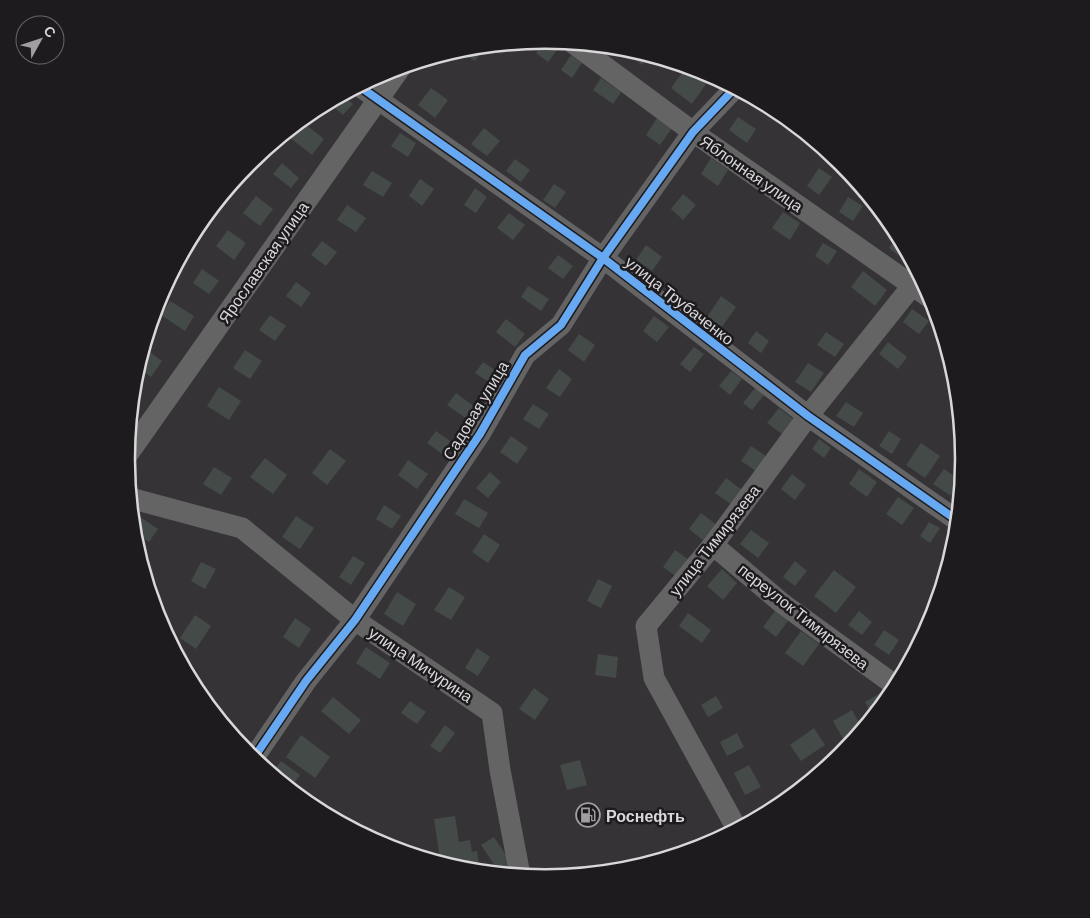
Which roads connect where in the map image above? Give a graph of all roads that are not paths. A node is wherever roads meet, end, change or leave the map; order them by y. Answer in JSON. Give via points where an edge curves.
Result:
{"nodes":[{"id":1,"x":584,"y":51,"type":"edge"},
{"id":2,"x":393,"y":78,"type":"edge"},
{"id":3,"x":365,"y":90,"type":"edge"},
{"id":4,"x":730,"y":93,"type":"edge"},
{"id":5,"x":378,"y":100,"type":"junction"},
{"id":6,"x":693,"y":132,"type":"junction"},
{"id":7,"x":604,"y":258,"type":"junction"},
{"id":8,"x":914,"y":279,"type":"edge"},
{"id":9,"x":915,"y":282,"type":"edge"},
{"id":10,"x":808,"y":416,"type":"junction"},
{"id":11,"x":136,"y":443,"type":"edge"},
{"id":12,"x":137,"y":500,"type":"edge"},
{"id":13,"x":951,"y":516,"type":"edge"},
{"id":14,"x":713,"y":545,"type":"junction"},
{"id":15,"x":355,"y":620,"type":"junction"},
{"id":16,"x":889,"y":681,"type":"edge"},
{"id":17,"x":258,"y":752,"type":"edge"},
{"id":18,"x":734,"y":823,"type":"edge"},
{"id":19,"x":519,"y":868,"type":"edge"}],
"edges":[{"from":1,"to":6,"type":"street","name":"Яблонная улица"},
{"from":2,"to":5,"type":"street","name":"Ярославская улица"},
{"from":3,"to":5,"type":"street","name":"улица Трубаченко"},
{"from":4,"to":6,"type":"street","name":"Садовая улица"},
{"from":5,"to":7,"type":"street","name":"улица Трубаченко"},
{"from":5,"to":11,"type":"street","name":"Ярославская улица"},
{"from":6,"to":7,"type":"street","name":"Садовая улица"},
{"from":6,"to":8,"type":"street","name":"Яблонная улица"},
{"from":7,"to":10,"type":"street","name":"улица Трубаченко"},
{"from":7,"to":15,"type":"street","name":"Садовая улица","via":[[561,325],[524,355],[480,434]]},
{"from":9,"to":10,"type":"street","name":"улица Тимирязева"},
{"from":10,"to":13,"type":"street","name":"улица Трубаченко"},
{"from":10,"to":14,"type":"street","name":"улица Тимирязева"},
{"from":12,"to":15,"type":"street","name":"улица Мичурина","via":[[242,528]]},
{"from":14,"to":16,"type":"street","name":"переулок Тимирязева","via":[[783,604]]},
{"from":14,"to":18,"type":"street","name":"улица Тимирязева","via":[[646,626],[654,678]]},
{"from":15,"to":17,"type":"street","name":"Садовая улица","via":[[306,681]]},
{"from":15,"to":19,"type":"street","name":"улица Мичурина","via":[[492,714]]}]}
